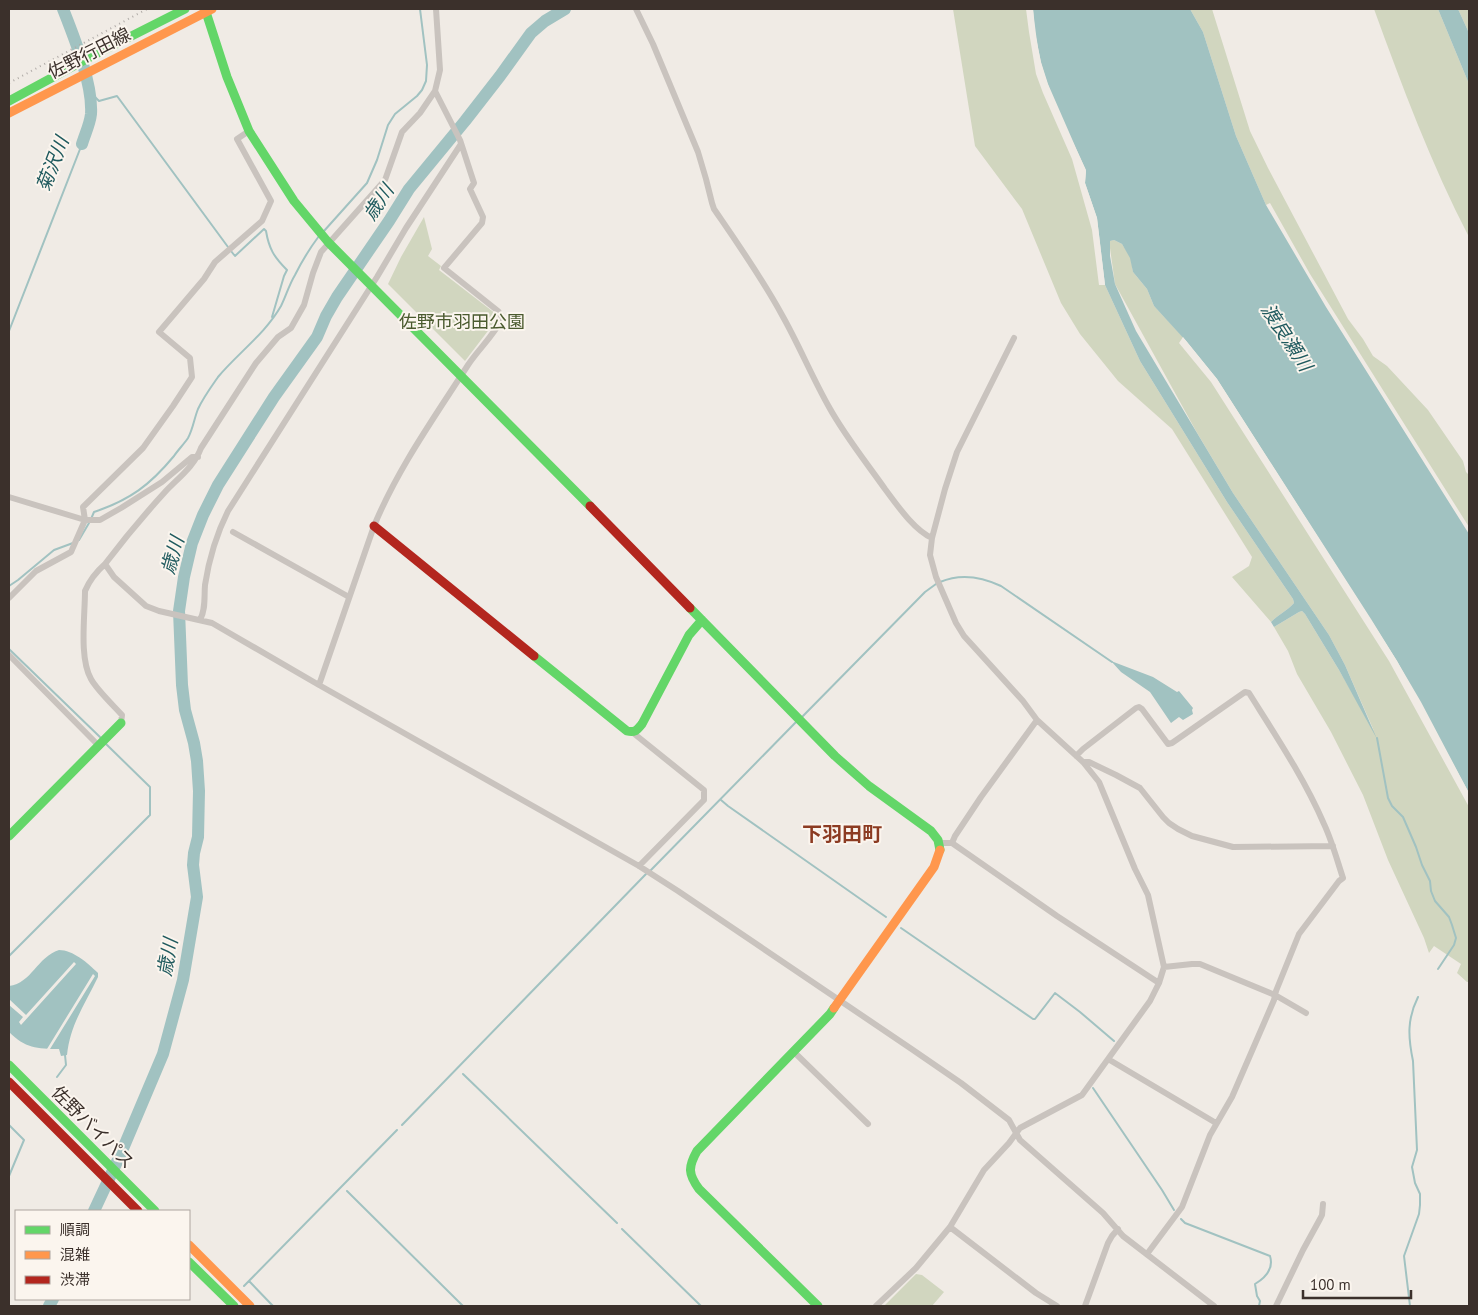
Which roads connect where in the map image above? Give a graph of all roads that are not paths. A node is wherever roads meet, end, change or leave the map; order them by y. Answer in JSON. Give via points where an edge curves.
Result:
{"nodes":[{"id":1,"x":185,"y":9,"type":"edge"},
{"id":2,"x":436,"y":9,"type":"edge"},
{"id":3,"x":636,"y":9,"type":"edge"},
{"id":4,"x":208,"y":10,"type":"edge"},
{"id":5,"x":435,"y":91,"type":"junction"},
{"id":6,"x":9,"y":101,"type":"edge"},
{"id":7,"x":9,"y":113,"type":"edge"},
{"id":8,"x":249,"y":131,"type":"junction"},
{"id":9,"x":461,"y":142,"type":"junction"},
{"id":10,"x":329,"y":244,"type":"junction"},
{"id":11,"x":371,"y":284,"type":"junction"},
{"id":12,"x":1014,"y":338,"type":"dead end"},
{"id":13,"x":461,"y":376,"type":"junction"},
{"id":14,"x":198,"y":457,"type":"junction"},
{"id":15,"x":9,"y":497,"type":"edge"},
{"id":16,"x":89,"y":520,"type":"junction"},
{"id":17,"x":374,"y":526,"type":"junction"},
{"id":18,"x":233,"y":532,"type":"dead end"},
{"id":19,"x":932,"y":538,"type":"junction"},
{"id":20,"x":105,"y":564,"type":"junction"},
{"id":21,"x":349,"y":597,"type":"junction"},
{"id":22,"x":9,"y":598,"type":"edge"},
{"id":23,"x":200,"y":620,"type":"junction"},
{"id":24,"x":702,"y":620,"type":"junction"},
{"id":25,"x":9,"y":655,"type":"edge"},
{"id":26,"x":319,"y":685,"type":"junction"},
{"id":27,"x":1037,"y":720,"type":"junction"},
{"id":28,"x":122,"y":723,"type":"joint"},
{"id":29,"x":632,"y":732,"type":"junction"},
{"id":30,"x":99,"y":746,"type":"junction"},
{"id":31,"x":1076,"y":756,"type":"junction"},
{"id":32,"x":1083,"y":762,"type":"junction"},
{"id":33,"x":9,"y":836,"type":"edge"},
{"id":34,"x":940,"y":843,"type":"junction"},
{"id":35,"x":952,"y":843,"type":"junction"},
{"id":36,"x":1333,"y":846,"type":"junction"},
{"id":37,"x":642,"y":868,"type":"junction"},
{"id":38,"x":1164,"y":967,"type":"junction"},
{"id":39,"x":1159,"y":983,"type":"junction"},
{"id":40,"x":1275,"y":995,"type":"junction"},
{"id":41,"x":840,"y":1001,"type":"junction"},
{"id":42,"x":1306,"y":1013,"type":"dead end"},
{"id":43,"x":794,"y":1052,"type":"junction"},
{"id":44,"x":1108,"y":1059,"type":"junction"},
{"id":45,"x":9,"y":1065,"type":"edge"},
{"id":46,"x":9,"y":1082,"type":"edge"},
{"id":47,"x":1216,"y":1123,"type":"junction"},
{"id":48,"x":868,"y":1124,"type":"dead end"},
{"id":49,"x":1015,"y":1133,"type":"junction"},
{"id":50,"x":1323,"y":1204,"type":"dead end"},
{"id":51,"x":137,"y":1210,"type":"edge"},
{"id":52,"x":154,"y":1210,"type":"edge"},
{"id":53,"x":950,"y":1227,"type":"junction"},
{"id":54,"x":1118,"y":1229,"type":"junction"},
{"id":55,"x":190,"y":1246,"type":"edge"},
{"id":56,"x":1147,"y":1254,"type":"junction"},
{"id":57,"x":190,"y":1263,"type":"edge"},
{"id":58,"x":234,"y":1306,"type":"edge"},
{"id":59,"x":250,"y":1306,"type":"edge"},
{"id":60,"x":818,"y":1306,"type":"edge"},
{"id":61,"x":876,"y":1306,"type":"edge"},
{"id":62,"x":1057,"y":1306,"type":"edge"},
{"id":63,"x":1084,"y":1306,"type":"edge"},
{"id":64,"x":1214,"y":1306,"type":"edge"},
{"id":65,"x":1276,"y":1306,"type":"edge"}],
"edges":[{"from":1,"to":6,"type":"main road","name":"佐野行田線"},
{"from":2,"to":5,"type":"street","via":[[440,70]]},
{"from":3,"to":19,"type":"street","via":[[698,152],[714,209],[781,313],[840,426],[918,529]]},
{"from":4,"to":7,"type":"main road","name":"佐野行田線"},
{"from":4,"to":8,"type":"main road","via":[[227,77]]},
{"from":5,"to":9,"type":"street"},
{"from":5,"to":10,"type":"street","via":[[402,132],[385,180]]},
{"from":8,"to":10,"type":"main road","via":[[294,200]]},
{"from":8,"to":16,"type":"street","via":[[237,139],[271,201],[262,221],[215,262],[159,332],[190,358],[192,377],[143,448],[83,507]]},
{"from":9,"to":11,"type":"street"},
{"from":9,"to":13,"type":"street","via":[[474,183],[470,189],[483,217],[482,223],[444,268],[502,317]]},
{"from":10,"to":11,"type":"main road"},
{"from":10,"to":14,"type":"street","via":[[321,252],[304,305],[291,328],[278,337],[256,363]]},
{"from":11,"to":13,"type":"main road"},
{"from":11,"to":23,"type":"street","via":[[221,525],[209,560]]},
{"from":12,"to":19,"type":"street","via":[[957,452]]},
{"from":13,"to":17,"type":"street","via":[[413,448]]},
{"from":13,"to":24,"type":"main road"},
{"from":14,"to":16,"type":"street","via":[[192,456],[162,482],[121,508],[100,520]]},
{"from":14,"to":20,"type":"street","via":[[146,512]]},
{"from":15,"to":16,"type":"street"},
{"from":16,"to":22,"type":"street","via":[[71,552],[36,571]]},
{"from":17,"to":21,"type":"street"},
{"from":17,"to":29,"type":"main road","via":[[621,727]]},
{"from":18,"to":21,"type":"street"},
{"from":19,"to":27,"type":"street","via":[[930,555],[936,578],[956,623]]},
{"from":20,"to":23,"type":"street","via":[[114,577],[146,606]]},
{"from":20,"to":28,"type":"street","via":[[93,576],[86,591],[84,660],[92,682],[122,715]]},
{"from":21,"to":26,"type":"street"},
{"from":23,"to":26,"type":"street","via":[[212,623]]},
{"from":24,"to":29,"type":"main road","via":[[689,635],[642,724]]},
{"from":24,"to":34,"type":"main road","via":[[861,780],[933,831]]},
{"from":25,"to":30,"type":"street"},
{"from":26,"to":37,"type":"street"},
{"from":27,"to":31,"type":"street"},
{"from":27,"to":35,"type":"street"},
{"from":28,"to":30,"type":"main road"},
{"from":29,"to":37,"type":"street","via":[[704,790],[704,800]]},
{"from":30,"to":33,"type":"main road"},
{"from":31,"to":32,"type":"street"},
{"from":31,"to":36,"type":"street","via":[[1136,708],[1142,709],[1168,744],[1247,692],[1296,767]]},
{"from":32,"to":36,"type":"street","via":[[1109,771],[1140,788],[1169,823],[1192,836],[1233,847]]},
{"from":32,"to":38,"type":"street","via":[[1099,782],[1148,895]]},
{"from":34,"to":35,"type":"street"},
{"from":34,"to":41,"type":"main road","via":[[941,850],[934,867]]},
{"from":35,"to":39,"type":"street"},
{"from":36,"to":40,"type":"street","via":[[1343,878],[1299,934]]},
{"from":37,"to":41,"type":"street"},
{"from":38,"to":39,"type":"street"},
{"from":38,"to":40,"type":"street","via":[[1200,964]]},
{"from":39,"to":44,"type":"street","via":[[1150,1001]]},
{"from":40,"to":42,"type":"street"},
{"from":40,"to":47,"type":"street","via":[[1232,1097]]},
{"from":41,"to":43,"type":"main road"},
{"from":41,"to":49,"type":"street","via":[[962,1084],[1009,1120]]},
{"from":43,"to":48,"type":"street"},
{"from":43,"to":60,"type":"main road","via":[[697,1151],[689,1169],[699,1189]]},
{"from":44,"to":47,"type":"street"},
{"from":44,"to":49,"type":"street","via":[[1082,1096]]},
{"from":45,"to":52,"type":"main road","name":"佐野バイパス"},
{"from":46,"to":51,"type":"main road","name":"佐野バイパス"},
{"from":47,"to":56,"type":"street","via":[[1182,1207]]},
{"from":49,"to":53,"type":"street","via":[[984,1170]]},
{"from":49,"to":54,"type":"street"},
{"from":50,"to":65,"type":"street","via":[[1320,1219]]},
{"from":53,"to":61,"type":"street","via":[[916,1268]]},
{"from":53,"to":62,"type":"street"},
{"from":54,"to":56,"type":"street"},
{"from":54,"to":63,"type":"street","via":[[1108,1244]]},
{"from":55,"to":59,"type":"main road"},
{"from":56,"to":64,"type":"street"},
{"from":57,"to":58,"type":"main road"}]}
